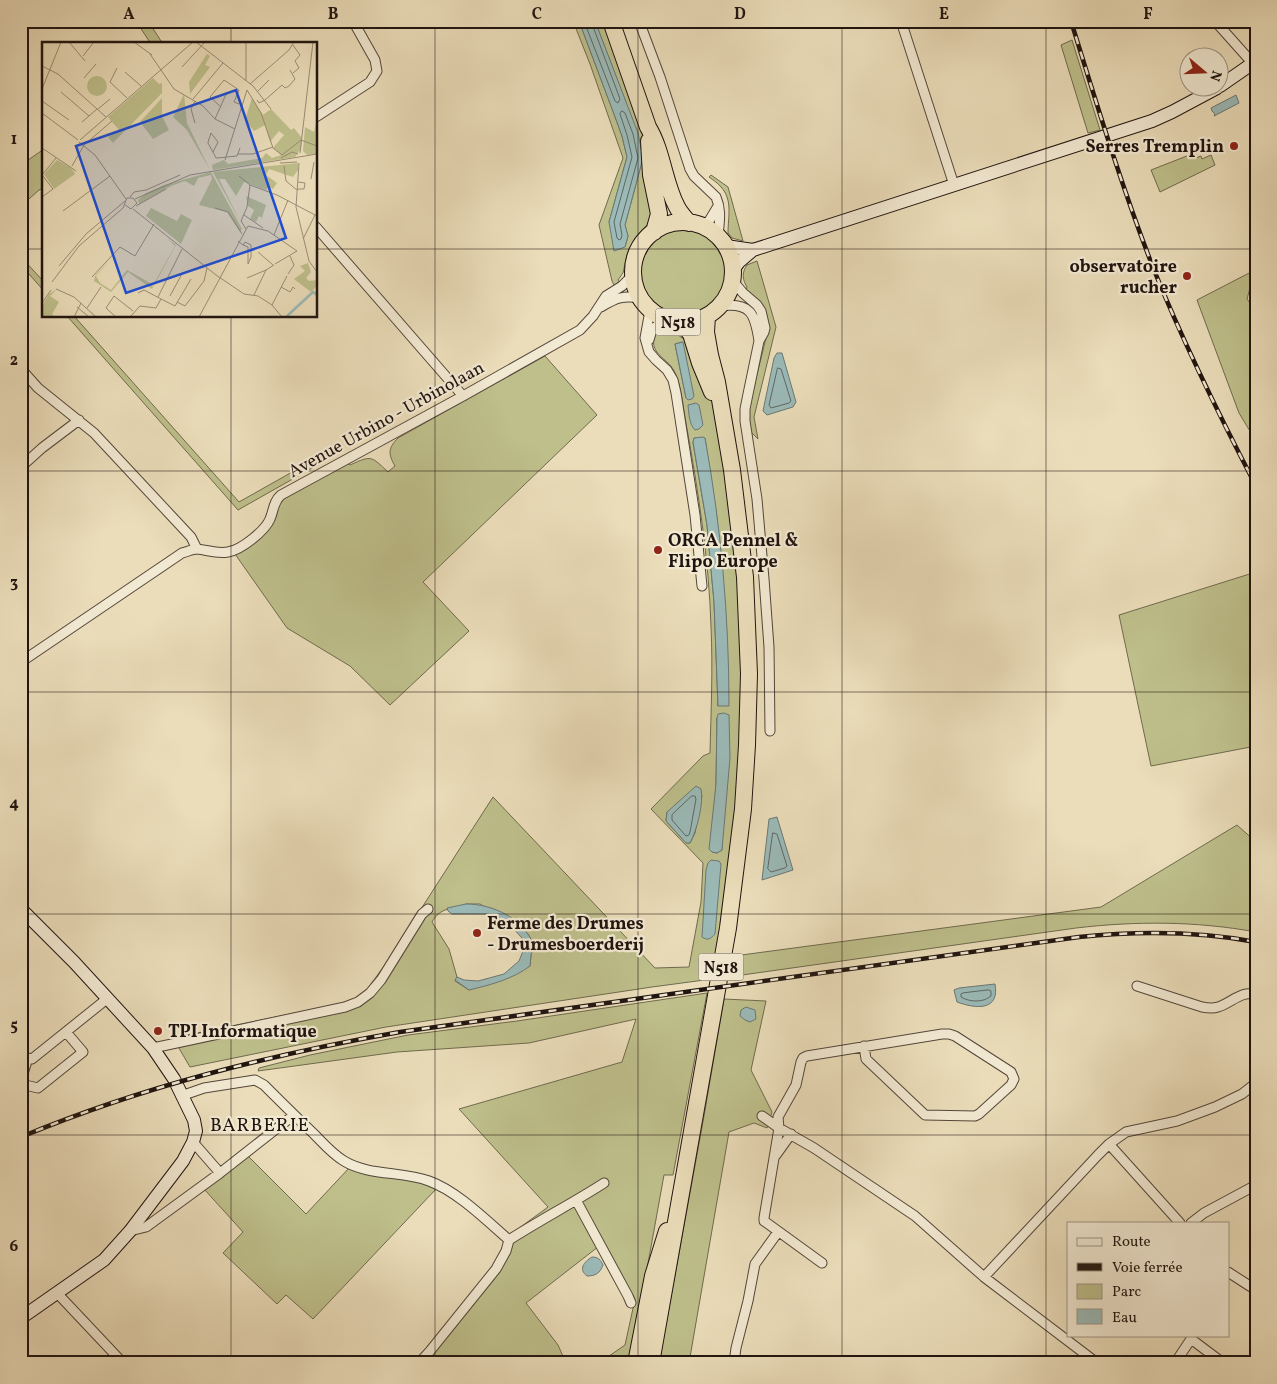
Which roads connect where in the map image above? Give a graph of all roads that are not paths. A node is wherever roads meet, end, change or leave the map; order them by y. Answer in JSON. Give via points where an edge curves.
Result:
{"nodes":[{"id":1,"x":353,"y":21,"type":"edge"},
{"id":2,"x":611,"y":21,"type":"edge"},
{"id":3,"x":639,"y":21,"type":"edge"},
{"id":4,"x":901,"y":21,"type":"edge"},
{"id":5,"x":1214,"y":21,"type":"edge"},
{"id":6,"x":1254,"y":64,"type":"edge"},
{"id":7,"x":1230,"y":79,"type":"edge"},
{"id":8,"x":1198,"y":98,"type":"edge"},
{"id":9,"x":318,"y":116,"type":"edge"},
{"id":10,"x":648,"y":126,"type":"junction"},
{"id":11,"x":954,"y":185,"type":"junction"},
{"id":12,"x":718,"y":206,"type":"junction"},
{"id":13,"x":695,"y":224,"type":"junction"},
{"id":14,"x":318,"y":229,"type":"edge"},
{"id":15,"x":654,"y":232,"type":"junction"},
{"id":16,"x":722,"y":241,"type":"junction"},
{"id":17,"x":753,"y":250,"type":"junction"},
{"id":18,"x":634,"y":274,"type":"junction"},
{"id":19,"x":733,"y":275,"type":"junction"},
{"id":20,"x":644,"y":303,"type":"junction"},
{"id":21,"x":720,"y":306,"type":"junction"},
{"id":22,"x":599,"y":308,"type":"junction"},
{"id":23,"x":707,"y":316,"type":"junction"},
{"id":24,"x":673,"y":320,"type":"junction"},
{"id":25,"x":759,"y":341,"type":"junction"},
{"id":26,"x":647,"y":345,"type":"junction"},
{"id":27,"x":21,"y":369,"type":"edge"},
{"id":28,"x":463,"y":396,"type":"junction"},
{"id":29,"x":723,"y":414,"type":"junction"},
{"id":30,"x":79,"y":420,"type":"junction"},
{"id":31,"x":21,"y":467,"type":"edge"},
{"id":32,"x":197,"y":549,"type":"junction"},
{"id":33,"x":702,"y":586,"type":"dead end"},
{"id":34,"x":21,"y":662,"type":"edge"},
{"id":35,"x":770,"y":731,"type":"dead end"},
{"id":36,"x":21,"y":909,"type":"edge"},
{"id":37,"x":428,"y":909,"type":"dead end"},
{"id":38,"x":1137,"y":986,"type":"dead end"},
{"id":39,"x":1256,"y":996,"type":"edge"},
{"id":40,"x":108,"y":998,"type":"junction"},
{"id":41,"x":66,"y":1032,"type":"junction"},
{"id":42,"x":864,"y":1046,"type":"junction"},
{"id":43,"x":153,"y":1048,"type":"junction"},
{"id":44,"x":25,"y":1057,"type":"edge"},
{"id":45,"x":21,"y":1082,"type":"edge"},
{"id":46,"x":1256,"y":1083,"type":"edge"},
{"id":47,"x":181,"y":1096,"type":"junction"},
{"id":48,"x":294,"y":1115,"type":"junction"},
{"id":49,"x":762,"y":1116,"type":"dead end"},
{"id":50,"x":779,"y":1128,"type":"junction"},
{"id":51,"x":791,"y":1134,"type":"junction"},
{"id":52,"x":193,"y":1142,"type":"junction"},
{"id":53,"x":1109,"y":1144,"type":"junction"},
{"id":54,"x":775,"y":1158,"type":"junction"},
{"id":55,"x":220,"y":1174,"type":"junction"},
{"id":56,"x":604,"y":1182,"type":"dead end"},
{"id":57,"x":1256,"y":1186,"type":"edge"},
{"id":58,"x":682,"y":1187,"type":"junction"},
{"id":59,"x":576,"y":1200,"type":"junction"},
{"id":60,"x":1179,"y":1222,"type":"edge"},
{"id":61,"x":1192,"y":1222,"type":"edge"},
{"id":62,"x":130,"y":1231,"type":"junction"},
{"id":63,"x":778,"y":1232,"type":"junction"},
{"id":64,"x":508,"y":1240,"type":"junction"},
{"id":65,"x":822,"y":1262,"type":"dead end"},
{"id":66,"x":1230,"y":1273,"type":"edge"},
{"id":67,"x":984,"y":1277,"type":"junction"},
{"id":68,"x":1254,"y":1286,"type":"edge"},
{"id":69,"x":57,"y":1293,"type":"junction"},
{"id":70,"x":631,"y":1303,"type":"dead end"},
{"id":71,"x":21,"y":1318,"type":"edge"},
{"id":72,"x":1188,"y":1337,"type":"edge"},
{"id":73,"x":123,"y":1363,"type":"edge"},
{"id":74,"x":419,"y":1363,"type":"edge"},
{"id":75,"x":636,"y":1363,"type":"edge"},
{"id":76,"x":651,"y":1363,"type":"edge"},
{"id":77,"x":734,"y":1363,"type":"edge"},
{"id":78,"x":1097,"y":1363,"type":"edge"},
{"id":79,"x":1175,"y":1363,"type":"edge"},
{"id":80,"x":1223,"y":1363,"type":"edge"}],
"edges":[{"from":1,"to":9,"type":"street","via":[[378,71],[370,82]]},
{"from":2,"to":10,"type":"highway"},
{"from":3,"to":12,"type":"street","via":[[690,168],[716,197]]},
{"from":4,"to":11,"type":"street"},
{"from":5,"to":6,"type":"street"},
{"from":6,"to":7,"type":"main road"},
{"from":8,"to":11,"type":"main road","via":[[1152,121]]},
{"from":10,"to":13,"type":"highway","via":[[678,209]]},
{"from":10,"to":15,"type":"highway","via":[[658,214]]},
{"from":11,"to":17,"type":"main road"},
{"from":12,"to":13,"type":"street","via":[[709,221]]},
{"from":12,"to":16,"type":"street"},
{"from":13,"to":15,"type":"highway","via":[[674,224]]},
{"from":13,"to":16,"type":"highway","via":[[710,230]]},
{"from":14,"to":28,"type":"street"},
{"from":15,"to":18,"type":"highway","number":"N518","via":[[640,248]]},
{"from":16,"to":17,"type":"main road"},
{"from":16,"to":19,"type":"highway","via":[[731,258]]},
{"from":17,"to":19,"type":"main road","via":[[739,262]]},
{"from":18,"to":20,"type":"highway","number":"N518"},
{"from":18,"to":22,"type":"street","name":"Avenue Urbino - Urbinolaan","via":[[606,296]]},
{"from":19,"to":21,"type":"highway","number":"N518","via":[[728,294]]},
{"from":19,"to":25,"type":"street","via":[[743,293],[761,311],[765,328]]},
{"from":20,"to":22,"type":"street","name":"Avenue Urbino - Urbinolaan","via":[[626,296]]},
{"from":20,"to":24,"type":"highway","number":"N518","via":[[656,314]]},
{"from":20,"to":26,"type":"street","via":[[649,316]]},
{"from":21,"to":23,"type":"highway","number":"N518"},
{"from":21,"to":25,"type":"street","via":[[746,308],[755,321]]},
{"from":22,"to":28,"type":"street","name":"Avenue Urbino - Urbinolaan","via":[[580,330]]},
{"from":23,"to":24,"type":"highway","number":"N518","via":[[695,321]]},
{"from":23,"to":29,"type":"highway","number":"N518","via":[[706,332]]},
{"from":24,"to":26,"type":"street","via":[[652,330]]},
{"from":24,"to":29,"type":"highway","number":"N518","via":[[690,334]]},
{"from":25,"to":35,"type":"street","via":[[744,409],[757,499],[770,647]]},
{"from":26,"to":33,"type":"street","via":[[649,352],[667,370],[674,386],[695,515]]},
{"from":27,"to":30,"type":"street","via":[[38,388]]},
{"from":28,"to":32,"type":"street","name":"Avenue Urbino - Urbinolaan","via":[[281,495],[276,499],[263,529],[238,549],[216,553]]},
{"from":29,"to":58,"type":"highway","number":"N518","via":[[745,577],[748,745],[728,928]]},
{"from":30,"to":31,"type":"street"},
{"from":30,"to":32,"type":"street","via":[[191,537]]},
{"from":32,"to":34,"type":"street","via":[[182,554]]},
{"from":36,"to":40,"type":"main road"},
{"from":37,"to":43,"type":"street","via":[[381,980],[358,1002]]},
{"from":38,"to":39,"type":"street","via":[[1212,1009],[1247,993]]},
{"from":40,"to":41,"type":"street"},
{"from":40,"to":43,"type":"main road"},
{"from":41,"to":44,"type":"street","via":[[32,1059]]},
{"from":41,"to":45,"type":"street","via":[[82,1052],[38,1088]]},
{"from":42,"to":42,"type":"street","via":[[866,1059],[925,1114],[975,1116],[1014,1079],[1011,1072],[949,1034]]},
{"from":42,"to":50,"type":"street","via":[[803,1058],[796,1085],[778,1117]]},
{"from":43,"to":47,"type":"main road"},
{"from":44,"to":45,"type":"street"},
{"from":46,"to":53,"type":"street","via":[[1215,1107],[1177,1121],[1126,1132]]},
{"from":47,"to":48,"type":"street","via":[[204,1088],[255,1080]]},
{"from":47,"to":52,"type":"main road","via":[[194,1120]]},
{"from":48,"to":55,"type":"street"},
{"from":48,"to":64,"type":"street","via":[[342,1160],[366,1169],[429,1181],[450,1192]]},
{"from":49,"to":50,"type":"street"},
{"from":50,"to":51,"type":"street"},
{"from":50,"to":54,"type":"street"},
{"from":51,"to":54,"type":"street"},
{"from":51,"to":67,"type":"street","via":[[915,1216]]},
{"from":52,"to":55,"type":"street"},
{"from":52,"to":62,"type":"main road","via":[[183,1161]]},
{"from":53,"to":60,"type":"street"},
{"from":53,"to":67,"type":"street"},
{"from":54,"to":63,"type":"street","via":[[764,1221]]},
{"from":55,"to":62,"type":"street","via":[[146,1227]]},
{"from":56,"to":59,"type":"street"},
{"from":57,"to":61,"type":"street"},
{"from":58,"to":75,"type":"highway","number":"N518","via":[[652,1276]]},
{"from":58,"to":76,"type":"highway","number":"N518"},
{"from":59,"to":64,"type":"street"},
{"from":59,"to":70,"type":"street"},
{"from":62,"to":69,"type":"main road","via":[[104,1260]]},
{"from":63,"to":65,"type":"street"},
{"from":63,"to":77,"type":"street","via":[[755,1264]]},
{"from":64,"to":74,"type":"street","via":[[496,1269]]},
{"from":66,"to":68,"type":"street"},
{"from":67,"to":78,"type":"street"},
{"from":69,"to":71,"type":"main road"},
{"from":69,"to":73,"type":"street"},
{"from":72,"to":79,"type":"street"},
{"from":72,"to":80,"type":"street"}]}
